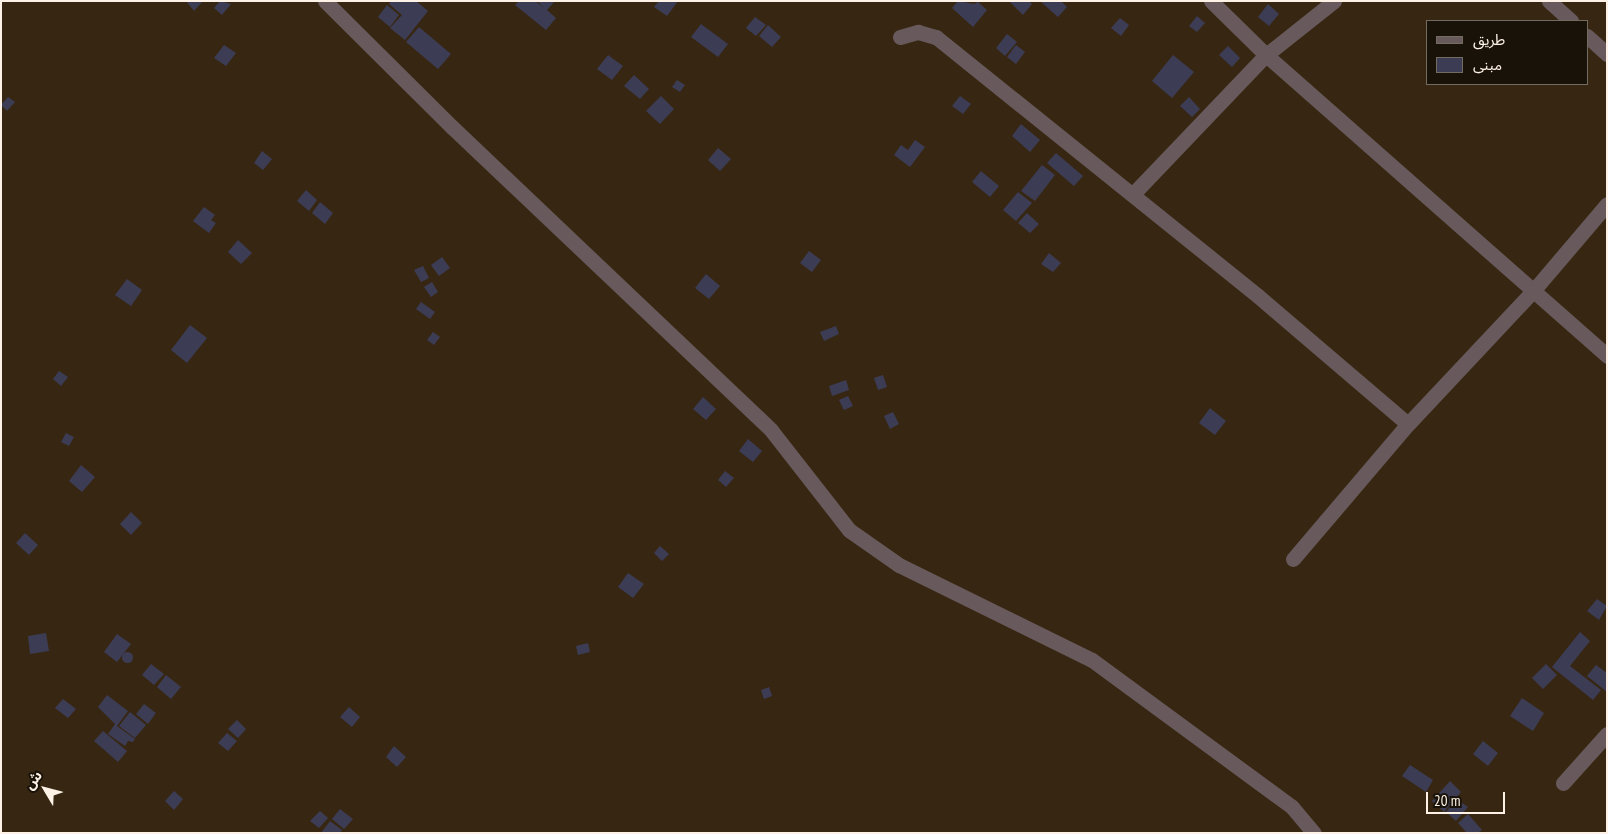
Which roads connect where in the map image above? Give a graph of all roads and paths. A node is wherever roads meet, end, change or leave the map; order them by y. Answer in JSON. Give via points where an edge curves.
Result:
{"nodes":[{"id":1,"x":325,"y":1,"type":"edge"},
{"id":2,"x":1210,"y":1,"type":"edge"},
{"id":3,"x":1334,"y":1,"type":"edge"},
{"id":4,"x":1549,"y":1,"type":"edge"},
{"id":5,"x":1570,"y":20,"type":"edge"},
{"id":6,"x":1588,"y":37,"type":"edge"},
{"id":7,"x":900,"y":38,"type":"dead end"},
{"id":8,"x":1607,"y":54,"type":"edge"},
{"id":9,"x":1266,"y":55,"type":"junction"},
{"id":10,"x":1133,"y":194,"type":"junction"},
{"id":11,"x":1607,"y":204,"type":"edge"},
{"id":12,"x":1533,"y":291,"type":"junction"},
{"id":13,"x":1607,"y":356,"type":"edge"},
{"id":14,"x":1408,"y":424,"type":"junction"},
{"id":15,"x":1293,"y":559,"type":"dead end"},
{"id":16,"x":1607,"y":734,"type":"edge"},
{"id":17,"x":1563,"y":783,"type":"dead end"},
{"id":18,"x":1314,"y":833,"type":"edge"}],
"edges":[{"from":1,"to":18,"type":"street","via":[[452,127],[770,430],[849,530],[899,565],[1092,660],[1292,807]]},
{"from":2,"to":9,"type":"street"},
{"from":3,"to":9,"type":"street"},
{"from":4,"to":5,"type":"street"},
{"from":6,"to":8,"type":"street"},
{"from":7,"to":10,"type":"street","via":[[918,32],[936,37]]},
{"from":9,"to":10,"type":"street"},
{"from":9,"to":12,"type":"street"},
{"from":10,"to":14,"type":"street"},
{"from":11,"to":12,"type":"street"},
{"from":12,"to":13,"type":"street"},
{"from":12,"to":14,"type":"street"},
{"from":14,"to":15,"type":"street"},
{"from":16,"to":17,"type":"street"}]}
